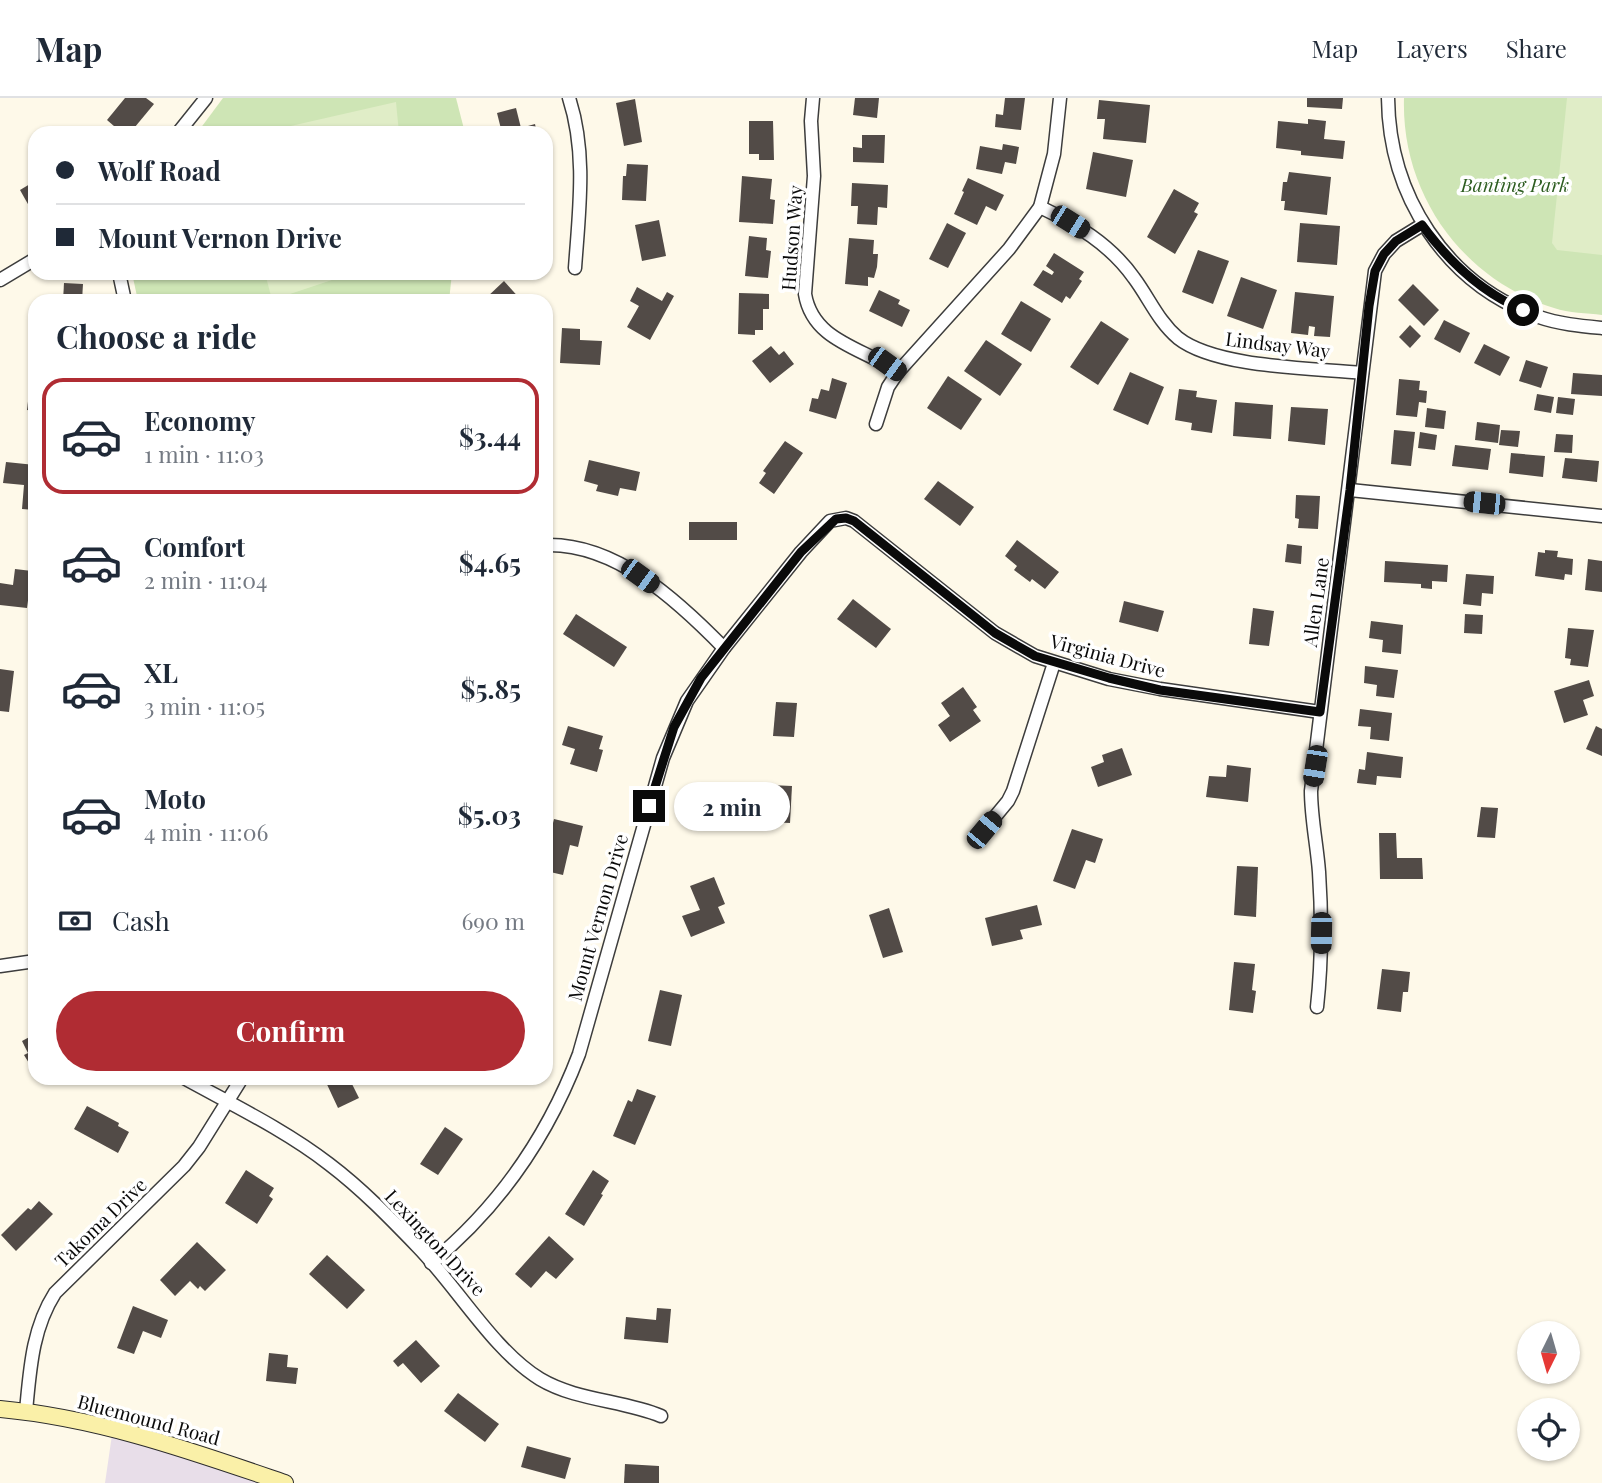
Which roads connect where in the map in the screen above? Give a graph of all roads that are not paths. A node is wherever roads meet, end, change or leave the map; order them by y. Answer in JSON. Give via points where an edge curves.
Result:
{"nodes":[{"id":1,"x":206,"y":98,"type":"edge"},
{"id":2,"x":569,"y":98,"type":"edge"},
{"id":3,"x":813,"y":98,"type":"edge"},
{"id":4,"x":1060,"y":98,"type":"edge"},
{"id":5,"x":1388,"y":98,"type":"edge"},
{"id":6,"x":184,"y":126,"type":"edge"},
{"id":7,"x":1040,"y":207,"type":"junction"},
{"id":8,"x":1422,"y":225,"type":"junction"},
{"id":9,"x":28,"y":263,"type":"edge"},
{"id":10,"x":575,"y":268,"type":"dead end"},
{"id":11,"x":0,"y":280,"type":"edge"},
{"id":12,"x":1602,"y":328,"type":"edge"},
{"id":13,"x":898,"y":372,"type":"junction"},
{"id":14,"x":1362,"y":373,"type":"junction"},
{"id":15,"x":876,"y":424,"type":"dead end"},
{"id":16,"x":1350,"y":490,"type":"junction"},
{"id":17,"x":1602,"y":516,"type":"edge"},
{"id":18,"x":846,"y":518,"type":"joint"},
{"id":19,"x":553,"y":546,"type":"edge"},
{"id":20,"x":724,"y":648,"type":"junction"},
{"id":21,"x":1054,"y":663,"type":"junction"},
{"id":22,"x":1320,"y":712,"type":"junction"},
{"id":23,"x":984,"y":830,"type":"dead end"},
{"id":24,"x":28,"y":962,"type":"edge"},
{"id":25,"x":0,"y":966,"type":"edge"},
{"id":26,"x":1317,"y":1007,"type":"dead end"},
{"id":27,"x":197,"y":1085,"type":"edge"},
{"id":28,"x":238,"y":1085,"type":"edge"},
{"id":29,"x":227,"y":1102,"type":"junction"},
{"id":30,"x":431,"y":1263,"type":"junction"},
{"id":31,"x":0,"y":1409,"type":"edge"},
{"id":32,"x":26,"y":1411,"type":"junction"},
{"id":33,"x":662,"y":1416,"type":"dead end"},
{"id":34,"x":285,"y":1483,"type":"edge"}],
"edges":[{"from":1,"to":6,"type":"street"},
{"from":2,"to":10,"type":"street","via":[[581,170]]},
{"from":3,"to":13,"type":"street","name":"Hudson Way","via":[[807,304],[823,331]]},
{"from":4,"to":7,"type":"street","via":[[1054,154]]},
{"from":5,"to":8,"type":"street","via":[[1398,171]]},
{"from":7,"to":13,"type":"street","via":[[1009,249]]},
{"from":7,"to":14,"type":"street","name":"Lindsay Way","via":[[1110,251],[1132,275],[1162,322],[1193,348],[1248,362]]},
{"from":8,"to":12,"type":"street","via":[[1455,265],[1509,304],[1554,321]]},
{"from":8,"to":14,"type":"street","name":"Allen Lane","via":[[1396,241],[1375,271]]},
{"from":9,"to":11,"type":"street"},
{"from":13,"to":15,"type":"street"},
{"from":14,"to":16,"type":"street","name":"Allen Lane"},
{"from":16,"to":17,"type":"street"},
{"from":16,"to":22,"type":"street","name":"Allen Lane"},
{"from":18,"to":20,"type":"street","name":"Mount Vernon Drive","via":[[831,521],[801,552]]},
{"from":18,"to":21,"type":"street","name":"Virginia Drive","via":[[995,633]]},
{"from":19,"to":20,"type":"street","via":[[572,547],[620,564],[667,597]]},
{"from":20,"to":30,"type":"street","name":"Mount Vernon Drive","via":[[687,701],[663,758],[570,1078],[530,1154],[508,1184]]},
{"from":21,"to":22,"type":"street","name":"Virginia Drive","via":[[1196,696]]},
{"from":21,"to":23,"type":"street","via":[[1013,791]]},
{"from":22,"to":26,"type":"street","name":"Allen Lane","via":[[1311,791],[1322,913]]},
{"from":24,"to":25,"type":"street"},
{"from":27,"to":29,"type":"street","name":"Lexington Drive"},
{"from":28,"to":29,"type":"street","name":"Takoma Drive"},
{"from":29,"to":30,"type":"street","name":"Lexington Drive","via":[[337,1170]]},
{"from":29,"to":32,"type":"street","name":"Takoma Drive","via":[[184,1166],[54,1293],[37,1329]]},
{"from":30,"to":33,"type":"street","name":"Lexington Drive","via":[[497,1339],[542,1380]]},
{"from":31,"to":32,"type":"main road","name":"Bluemound Road"},
{"from":32,"to":34,"type":"main road","name":"Bluemound Road","via":[[137,1434]]}]}
